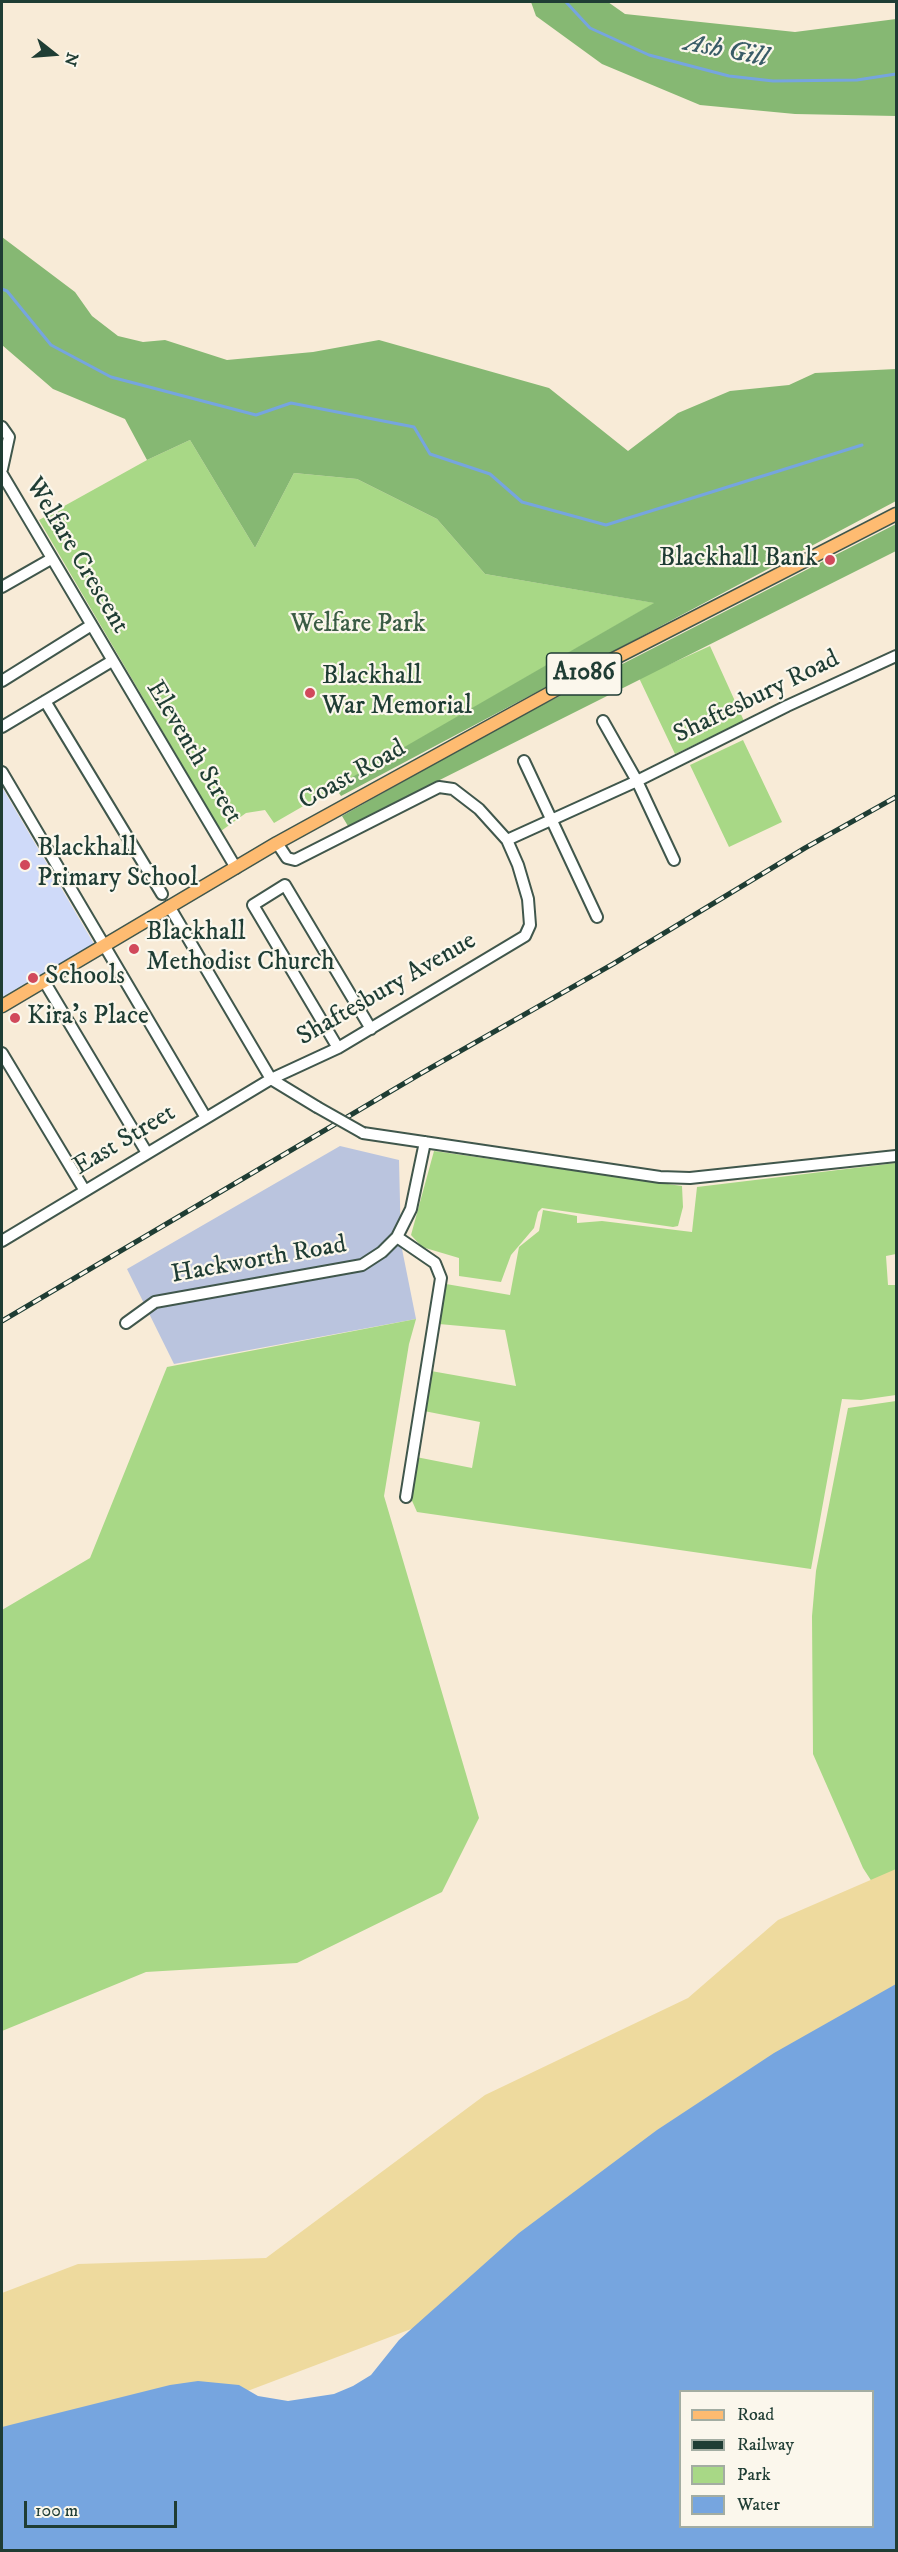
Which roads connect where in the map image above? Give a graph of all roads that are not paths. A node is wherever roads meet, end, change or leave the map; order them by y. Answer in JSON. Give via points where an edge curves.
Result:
{"nodes":[{"id":1,"x":2,"y":427,"type":"edge"},
{"id":2,"x":2,"y":469,"type":"edge"},
{"id":3,"x":2,"y":474,"type":"edge"},
{"id":4,"x":897,"y":514,"type":"edge"},
{"id":5,"x":51,"y":558,"type":"junction"},
{"id":6,"x":2,"y":587,"type":"edge"},
{"id":7,"x":90,"y":626,"type":"junction"},
{"id":8,"x":897,"y":656,"type":"edge"},
{"id":9,"x":112,"y":661,"type":"junction"},
{"id":10,"x":2,"y":681,"type":"edge"},
{"id":11,"x":45,"y":701,"type":"junction"},
{"id":12,"x":603,"y":721,"type":"dead end"},
{"id":13,"x":2,"y":728,"type":"edge"},
{"id":14,"x":524,"y":761,"type":"dead end"},
{"id":15,"x":2,"y":772,"type":"edge"},
{"id":16,"x":637,"y":781,"type":"junction"},
{"id":17,"x":552,"y":820,"type":"junction"},
{"id":18,"x":507,"y":840,"type":"junction"},
{"id":19,"x":277,"y":843,"type":"junction"},
{"id":20,"x":674,"y":860,"type":"dead end"},
{"id":21,"x":236,"y":868,"type":"junction"},
{"id":22,"x":162,"y":894,"type":"dead end"},
{"id":23,"x":169,"y":906,"type":"junction"},
{"id":24,"x":597,"y":917,"type":"dead end"},
{"id":25,"x":103,"y":946,"type":"junction"},
{"id":26,"x":45,"y":981,"type":"junction"},
{"id":27,"x":2,"y":1006,"type":"edge"},
{"id":28,"x":371,"y":1029,"type":"junction"},
{"id":29,"x":338,"y":1048,"type":"junction"},
{"id":30,"x":2,"y":1053,"type":"edge"},
{"id":31,"x":271,"y":1080,"type":"junction"},
{"id":32,"x":206,"y":1118,"type":"junction"},
{"id":33,"x":424,"y":1142,"type":"junction"},
{"id":34,"x":147,"y":1154,"type":"junction"},
{"id":35,"x":897,"y":1156,"type":"edge"},
{"id":36,"x":85,"y":1191,"type":"junction"},
{"id":37,"x":3,"y":1237,"type":"edge"},
{"id":38,"x":397,"y":1237,"type":"junction"},
{"id":39,"x":126,"y":1323,"type":"dead end"},
{"id":40,"x":406,"y":1497,"type":"dead end"}],
"edges":[{"from":1,"to":2,"type":"street","name":"Welfare Crescent","via":[[9,437]]},
{"from":3,"to":5,"type":"street","name":"Welfare Crescent"},
{"from":4,"to":19,"type":"main road","name":"Coast Road","number":"A1086","via":[[588,672]]},
{"from":5,"to":6,"type":"street"},
{"from":5,"to":7,"type":"street","name":"Welfare Crescent"},
{"from":7,"to":9,"type":"street","name":"Welfare Crescent"},
{"from":7,"to":10,"type":"street"},
{"from":8,"to":16,"type":"street","name":"Shaftesbury Road"},
{"from":9,"to":11,"type":"street"},
{"from":9,"to":21,"type":"street","name":"Eleventh Street"},
{"from":11,"to":13,"type":"street"},
{"from":11,"to":22,"type":"street"},
{"from":12,"to":16,"type":"street"},
{"from":14,"to":17,"type":"street"},
{"from":15,"to":25,"type":"street"},
{"from":16,"to":17,"type":"street","name":"Shaftesbury Road"},
{"from":16,"to":20,"type":"street"},
{"from":17,"to":18,"type":"street","name":"Shaftesbury Road"},
{"from":17,"to":24,"type":"street"},
{"from":18,"to":19,"type":"street","via":[[479,809],[453,789],[439,787],[295,860],[287,858]]},
{"from":18,"to":28,"type":"street","name":"Shaftesbury Avenue","via":[[528,900],[530,925],[525,936]]},
{"from":19,"to":21,"type":"main road","number":"A1086"},
{"from":21,"to":23,"type":"main road","number":"A1086"},
{"from":23,"to":25,"type":"main road","number":"A1086"},
{"from":23,"to":31,"type":"street"},
{"from":25,"to":26,"type":"main road","number":"A1086"},
{"from":25,"to":32,"type":"street"},
{"from":26,"to":27,"type":"main road","number":"A1086"},
{"from":26,"to":34,"type":"street"},
{"from":28,"to":29,"type":"street","name":"Shaftesbury Avenue"},
{"from":28,"to":29,"type":"street","via":[[285,885],[252,905]]},
{"from":29,"to":31,"type":"street","name":"Shaftesbury Avenue"},
{"from":30,"to":36,"type":"street"},
{"from":31,"to":32,"type":"street","name":"East Street"},
{"from":31,"to":33,"type":"street","bridge":true,"via":[[363,1132]]},
{"from":32,"to":34,"type":"street","name":"East Street"},
{"from":33,"to":35,"type":"street","via":[[690,1178]]},
{"from":33,"to":38,"type":"street","via":[[411,1209]]},
{"from":34,"to":36,"type":"street","name":"East Street"},
{"from":36,"to":37,"type":"street","name":"East Street"},
{"from":38,"to":39,"type":"street","name":"Hackworth Road","via":[[362,1265],[156,1302]]},
{"from":38,"to":40,"type":"street","via":[[435,1263],[441,1278]]}]}
